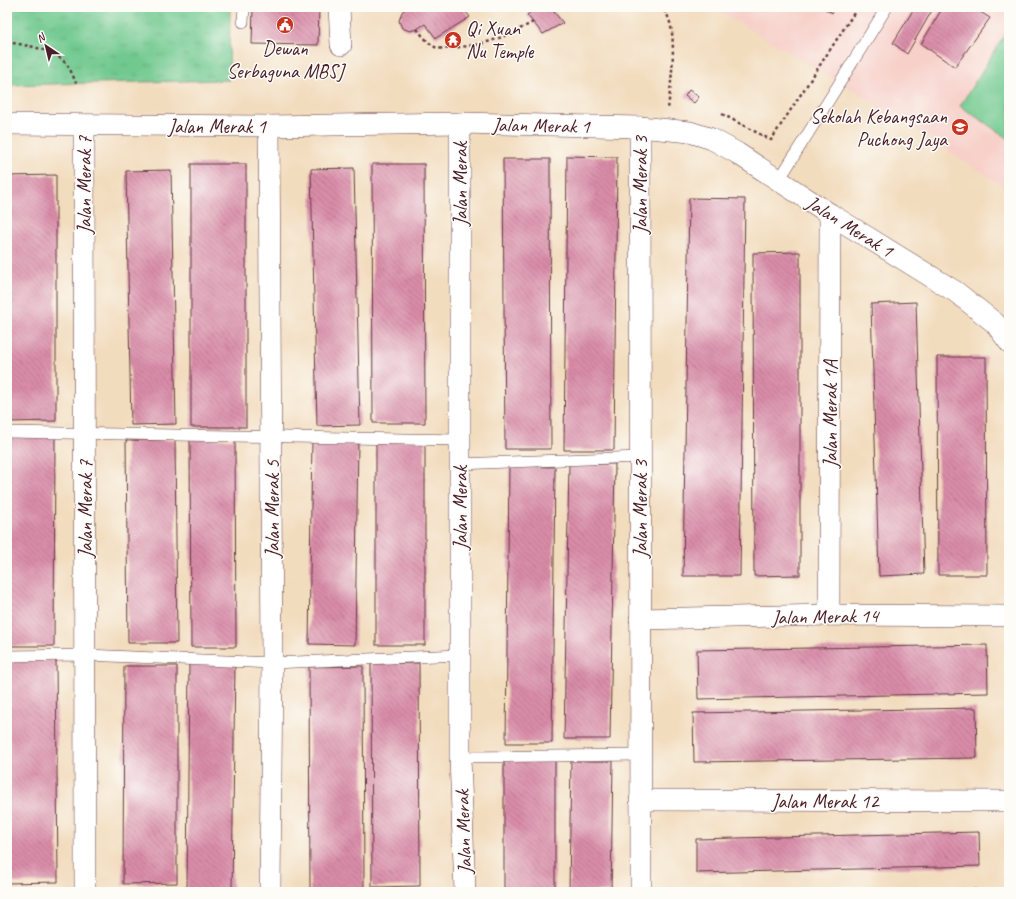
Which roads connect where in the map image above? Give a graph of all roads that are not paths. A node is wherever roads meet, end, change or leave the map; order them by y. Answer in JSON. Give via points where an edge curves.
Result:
{"nodes":[{"id":1,"x":244,"y":7,"type":"edge"},
{"id":2,"x":339,"y":7,"type":"edge"},
{"id":3,"x":887,"y":7,"type":"edge"},
{"id":4,"x":243,"y":22,"type":"dead end"},
{"id":5,"x":341,"y":45,"type":"dead end"},
{"id":6,"x":460,"y":123,"type":"junction"},
{"id":7,"x":7,"y":124,"type":"edge"},
{"id":8,"x":84,"y":126,"type":"junction"},
{"id":9,"x":269,"y":126,"type":"junction"},
{"id":10,"x":640,"y":127,"type":"junction"},
{"id":11,"x":779,"y":180,"type":"junction"},
{"id":12,"x":830,"y":214,"type":"junction"},
{"id":13,"x":1009,"y":342,"type":"edge"},
{"id":14,"x":7,"y":432,"type":"edge"},
{"id":15,"x":85,"y":433,"type":"junction"},
{"id":16,"x":272,"y":437,"type":"junction"},
{"id":17,"x":460,"y":440,"type":"junction"},
{"id":18,"x":640,"y":456,"type":"junction"},
{"id":19,"x":460,"y":464,"type":"junction"},
{"id":20,"x":829,"y":615,"type":"junction"},
{"id":21,"x":1009,"y":616,"type":"edge"},
{"id":22,"x":640,"y":619,"type":"junction"},
{"id":23,"x":86,"y":655,"type":"junction"},
{"id":24,"x":460,"y":655,"type":"junction"},
{"id":25,"x":7,"y":656,"type":"edge"},
{"id":26,"x":272,"y":663,"type":"junction"},
{"id":27,"x":640,"y":755,"type":"junction"},
{"id":28,"x":460,"y":757,"type":"junction"},
{"id":29,"x":640,"y":800,"type":"junction"},
{"id":30,"x":1009,"y":801,"type":"edge"},
{"id":31,"x":85,"y":892,"type":"edge"},
{"id":32,"x":270,"y":892,"type":"edge"},
{"id":33,"x":465,"y":892,"type":"edge"},
{"id":34,"x":640,"y":892,"type":"edge"}],
"edges":[{"from":1,"to":4,"type":"lane"},
{"from":2,"to":5,"type":"street"},
{"from":3,"to":11,"type":"lane"},
{"from":6,"to":9,"type":"street","name":"Jalan Merak 1"},
{"from":6,"to":10,"type":"street","name":"Jalan Merak 1"},
{"from":6,"to":17,"type":"street","name":"Jalan Merak"},
{"from":7,"to":8,"type":"street","name":"Jalan Merak 1"},
{"from":8,"to":9,"type":"street","name":"Jalan Merak 1"},
{"from":8,"to":15,"type":"street","name":"Jalan Merak 7"},
{"from":9,"to":16,"type":"street","name":"Jalan Merak 5"},
{"from":10,"to":11,"type":"street","name":"Jalan Merak 1","via":[[690,132],[712,140]]},
{"from":10,"to":18,"type":"street","name":"Jalan Merak 3"},
{"from":11,"to":12,"type":"street","name":"Jalan Merak 1"},
{"from":12,"to":13,"type":"street","name":"Jalan Merak 1","via":[[956,292],[995,323]]},
{"from":12,"to":20,"type":"street","name":"Jalan Merak 1A"},
{"from":14,"to":15,"type":"lane"},
{"from":15,"to":16,"type":"lane"},
{"from":15,"to":23,"type":"street","name":"Jalan Merak 7"},
{"from":16,"to":17,"type":"lane"},
{"from":16,"to":26,"type":"street","name":"Jalan Merak 5"},
{"from":17,"to":19,"type":"street","name":"Jalan Merak"},
{"from":18,"to":19,"type":"lane"},
{"from":18,"to":22,"type":"street","name":"Jalan Merak 3"},
{"from":19,"to":24,"type":"street","name":"Jalan Merak"},
{"from":20,"to":21,"type":"street","name":"Jalan Merak 14"},
{"from":20,"to":22,"type":"street","name":"Jalan Merak 14"},
{"from":22,"to":27,"type":"street","name":"Jalan Merak 3"},
{"from":23,"to":25,"type":"lane"},
{"from":23,"to":26,"type":"lane"},
{"from":23,"to":31,"type":"street","name":"Jalan Merak 7"},
{"from":24,"to":26,"type":"lane"},
{"from":24,"to":28,"type":"street","name":"Jalan Merak"},
{"from":26,"to":32,"type":"street","name":"Jalan Merak 5"},
{"from":27,"to":28,"type":"lane"},
{"from":27,"to":29,"type":"street","name":"Jalan Merak 3"},
{"from":28,"to":33,"type":"street","name":"Jalan Merak"},
{"from":29,"to":30,"type":"street","name":"Jalan Merak 12"},
{"from":29,"to":34,"type":"street","name":"Jalan Merak 3"}]}
